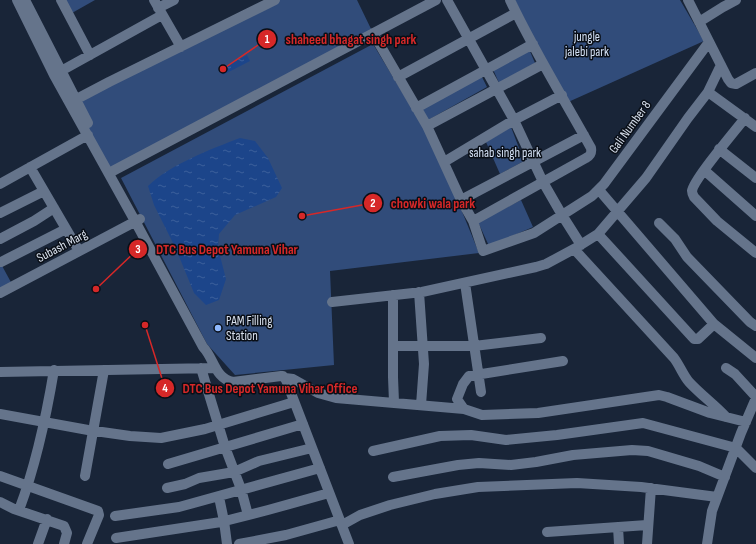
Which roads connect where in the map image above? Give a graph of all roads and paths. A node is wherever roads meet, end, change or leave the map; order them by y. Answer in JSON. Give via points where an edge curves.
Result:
{"nodes":[{"id":1,"x":17,"y":0,"type":"edge"},
{"id":2,"x":25,"y":0,"type":"edge"},
{"id":3,"x":61,"y":0,"type":"edge"},
{"id":4,"x":174,"y":0,"type":"edge"},
{"id":5,"x":436,"y":0,"type":"edge"},
{"id":6,"x":447,"y":0,"type":"edge"},
{"id":7,"x":510,"y":0,"type":"edge"},
{"id":8,"x":688,"y":0,"type":"edge"},
{"id":9,"x":736,"y":0,"type":"edge"},
{"id":10,"x":268,"y":1,"type":"edge"},
{"id":11,"x":158,"y":8,"type":"edge"},
{"id":12,"x":516,"y":12,"type":"junction"},
{"id":13,"x":699,"y":22,"type":"junction"},
{"id":14,"x":373,"y":33,"type":"junction"},
{"id":15,"x":468,"y":38,"type":"junction"},
{"id":16,"x":709,"y":42,"type":"junction"},
{"id":17,"x":532,"y":44,"type":"junction"},
{"id":18,"x":181,"y":47,"type":"junction"},
{"id":19,"x":90,"y":55,"type":"junction"},
{"id":20,"x":543,"y":64,"type":"junction"},
{"id":21,"x":721,"y":65,"type":"junction"},
{"id":22,"x":486,"y":69,"type":"junction"},
{"id":23,"x":61,"y":71,"type":"junction"},
{"id":24,"x":398,"y":77,"type":"junction"},
{"id":25,"x":754,"y":77,"type":"edge"},
{"id":26,"x":497,"y":89,"type":"junction"},
{"id":27,"x":708,"y":92,"type":"junction"},
{"id":28,"x":562,"y":95,"type":"junction"},
{"id":29,"x":73,"y":101,"type":"junction"},
{"id":30,"x":416,"y":108,"type":"junction"},
{"id":31,"x":745,"y":118,"type":"junction"},
{"id":32,"x":514,"y":120,"type":"junction"},
{"id":33,"x":427,"y":126,"type":"junction"},
{"id":34,"x":756,"y":127,"type":"edge"},
{"id":35,"x":88,"y":135,"type":"junction"},
{"id":36,"x":584,"y":135,"type":"junction"},
{"id":37,"x":719,"y":149,"type":"junction"},
{"id":38,"x":444,"y":162,"type":"junction"},
{"id":39,"x":533,"y":163,"type":"junction"},
{"id":40,"x":30,"y":167,"type":"junction"},
{"id":41,"x":704,"y":170,"type":"junction"},
{"id":42,"x":111,"y":172,"type":"junction"},
{"id":43,"x":756,"y":178,"type":"edge"},
{"id":44,"x":543,"y":182,"type":"junction"},
{"id":45,"x":0,"y":184,"type":"edge"},
{"id":46,"x":599,"y":190,"type":"junction"},
{"id":47,"x":44,"y":191,"type":"junction"},
{"id":48,"x":461,"y":200,"type":"junction"},
{"id":49,"x":54,"y":208,"type":"junction"},
{"id":50,"x":617,"y":212,"type":"junction"},
{"id":51,"x":0,"y":213,"type":"edge"},
{"id":52,"x":562,"y":215,"type":"junction"},
{"id":53,"x":756,"y":216,"type":"edge"},
{"id":54,"x":138,"y":220,"type":"junction"},
{"id":55,"x":473,"y":221,"type":"junction"},
{"id":56,"x":659,"y":223,"type":"dead end"},
{"id":57,"x":66,"y":229,"type":"junction"},
{"id":58,"x":598,"y":234,"type":"junction"},
{"id":59,"x":0,"y":239,"type":"edge"},
{"id":60,"x":578,"y":247,"type":"junction"},
{"id":61,"x":78,"y":251,"type":"junction"},
{"id":62,"x":756,"y":253,"type":"edge"},
{"id":63,"x":1,"y":262,"type":"dead end"},
{"id":64,"x":465,"y":283,"type":"junction"},
{"id":65,"x":419,"y":292,"type":"junction"},
{"id":66,"x":0,"y":293,"type":"edge"},
{"id":67,"x":393,"y":295,"type":"junction"},
{"id":68,"x":332,"y":302,"type":"dead end"},
{"id":69,"x":714,"y":324,"type":"junction"},
{"id":70,"x":756,"y":326,"type":"edge"},
{"id":71,"x":541,"y":338,"type":"dead end"},
{"id":72,"x":393,"y":346,"type":"junction"},
{"id":73,"x":423,"y":346,"type":"junction"},
{"id":74,"x":474,"y":346,"type":"junction"},
{"id":75,"x":756,"y":358,"type":"edge"},
{"id":76,"x":563,"y":361,"type":"dead end"},
{"id":77,"x":201,"y":368,"type":"junction"},
{"id":78,"x":215,"y":368,"type":"junction"},
{"id":79,"x":726,"y":368,"type":"dead end"},
{"id":80,"x":54,"y":370,"type":"junction"},
{"id":81,"x":104,"y":370,"type":"junction"},
{"id":82,"x":0,"y":372,"type":"edge"},
{"id":83,"x":478,"y":374,"type":"junction"},
{"id":84,"x":285,"y":378,"type":"junction"},
{"id":85,"x":481,"y":392,"type":"dead end"},
{"id":86,"x":294,"y":402,"type":"junction"},
{"id":87,"x":394,"y":402,"type":"junction"},
{"id":88,"x":755,"y":402,"type":"edge"},
{"id":89,"x":420,"y":405,"type":"junction"},
{"id":90,"x":464,"y":409,"type":"junction"},
{"id":91,"x":0,"y":414,"type":"edge"},
{"id":92,"x":726,"y":417,"type":"junction"},
{"id":93,"x":45,"y":422,"type":"junction"},
{"id":94,"x":746,"y":422,"type":"junction"},
{"id":95,"x":303,"y":424,"type":"junction"},
{"id":96,"x":218,"y":425,"type":"junction"},
{"id":97,"x":94,"y":431,"type":"junction"},
{"id":98,"x":225,"y":447,"type":"junction"},
{"id":99,"x":312,"y":448,"type":"junction"},
{"id":100,"x":736,"y":448,"type":"junction"},
{"id":101,"x":373,"y":451,"type":"dead end"},
{"id":102,"x":168,"y":464,"type":"dead end"},
{"id":103,"x":320,"y":468,"type":"junction"},
{"id":104,"x":756,"y":468,"type":"edge"},
{"id":105,"x":234,"y":472,"type":"junction"},
{"id":106,"x":0,"y":476,"type":"edge"},
{"id":107,"x":85,"y":476,"type":"dead end"},
{"id":108,"x":394,"y":476,"type":"dead end"},
{"id":109,"x":725,"y":477,"type":"junction"},
{"id":110,"x":28,"y":486,"type":"junction"},
{"id":111,"x":167,"y":488,"type":"dead end"},
{"id":112,"x":651,"y":488,"type":"junction"},
{"id":113,"x":241,"y":489,"type":"junction"},
{"id":114,"x":329,"y":493,"type":"junction"},
{"id":115,"x":219,"y":497,"type":"junction"},
{"id":116,"x":717,"y":497,"type":"junction"},
{"id":117,"x":0,"y":502,"type":"edge"},
{"id":118,"x":19,"y":510,"type":"junction"},
{"id":119,"x":248,"y":515,"type":"junction"},
{"id":120,"x":115,"y":516,"type":"dead end"},
{"id":121,"x":47,"y":519,"type":"junction"},
{"id":122,"x":224,"y":521,"type":"junction"},
{"id":123,"x":341,"y":523,"type":"junction"},
{"id":124,"x":647,"y":525,"type":"junction"},
{"id":125,"x":618,"y":527,"type":"junction"},
{"id":126,"x":547,"y":532,"type":"dead end"},
{"id":127,"x":116,"y":538,"type":"dead end"},
{"id":128,"x":38,"y":544,"type":"edge"},
{"id":129,"x":64,"y":544,"type":"edge"},
{"id":130,"x":87,"y":544,"type":"edge"},
{"id":131,"x":227,"y":544,"type":"edge"},
{"id":132,"x":239,"y":544,"type":"edge"},
{"id":133,"x":349,"y":544,"type":"edge"},
{"id":134,"x":619,"y":544,"type":"edge"},
{"id":135,"x":647,"y":544,"type":"edge"},
{"id":136,"x":707,"y":544,"type":"edge"}],
"edges":[{"from":1,"to":29,"type":"street","via":[[54,75]]},
{"from":2,"to":23,"type":"street"},
{"from":3,"to":19,"type":"street"},
{"from":4,"to":11,"type":"street"},
{"from":5,"to":14,"type":"street"},
{"from":6,"to":15,"type":"street"},
{"from":7,"to":12,"type":"street"},
{"from":8,"to":13,"type":"street"},
{"from":9,"to":13,"type":"street"},
{"from":10,"to":18,"type":"street"},
{"from":11,"to":18,"type":"street"},
{"from":11,"to":19,"type":"street"},
{"from":12,"to":15,"type":"street"},
{"from":12,"to":17,"type":"street"},
{"from":13,"to":16,"type":"street"},
{"from":14,"to":24,"type":"street"},
{"from":14,"to":42,"type":"street"},
{"from":15,"to":22,"type":"street"},
{"from":15,"to":24,"type":"street"},
{"from":16,"to":21,"type":"street"},
{"from":16,"to":46,"type":"street","name":"Gali Number 8"},
{"from":17,"to":20,"type":"street"},
{"from":17,"to":22,"type":"street"},
{"from":18,"to":29,"type":"street"},
{"from":19,"to":23,"type":"street"},
{"from":20,"to":26,"type":"street"},
{"from":20,"to":28,"type":"street"},
{"from":21,"to":25,"type":"street","via":[[728,80],[736,84]]},
{"from":21,"to":27,"type":"street"},
{"from":22,"to":26,"type":"street"},
{"from":22,"to":30,"type":"street"},
{"from":23,"to":29,"type":"street"},
{"from":24,"to":30,"type":"street"},
{"from":26,"to":32,"type":"street"},
{"from":26,"to":33,"type":"street"},
{"from":27,"to":31,"type":"street"},
{"from":27,"to":50,"type":"street","via":[[646,178]]},
{"from":28,"to":32,"type":"street"},
{"from":28,"to":36,"type":"street"},
{"from":29,"to":35,"type":"street"},
{"from":29,"to":42,"type":"street"},
{"from":30,"to":33,"type":"street"},
{"from":31,"to":34,"type":"street"},
{"from":31,"to":37,"type":"street"},
{"from":32,"to":38,"type":"street"},
{"from":32,"to":39,"type":"street"},
{"from":33,"to":38,"type":"street"},
{"from":35,"to":40,"type":"street"},
{"from":35,"to":42,"type":"street"},
{"from":36,"to":39,"type":"street"},
{"from":36,"to":44,"type":"street","via":[[591,148],[590,156]]},
{"from":37,"to":41,"type":"street"},
{"from":37,"to":43,"type":"street"},
{"from":38,"to":48,"type":"street"},
{"from":39,"to":44,"type":"street"},
{"from":39,"to":48,"type":"street"},
{"from":40,"to":45,"type":"street"},
{"from":40,"to":47,"type":"street"},
{"from":41,"to":53,"type":"street"},
{"from":41,"to":62,"type":"street","via":[[693,187],[694,197]]},
{"from":42,"to":54,"type":"street"},
{"from":44,"to":52,"type":"street"},
{"from":44,"to":55,"type":"street"},
{"from":46,"to":50,"type":"street"},
{"from":46,"to":52,"type":"street","name":"Gali Number 8"},
{"from":47,"to":49,"type":"street"},
{"from":47,"to":51,"type":"street"},
{"from":48,"to":55,"type":"street"},
{"from":49,"to":57,"type":"street"},
{"from":49,"to":59,"type":"street"},
{"from":50,"to":58,"type":"street"},
{"from":50,"to":69,"type":"street"},
{"from":52,"to":55,"type":"street","name":"Gali Number 8","via":[[534,233],[483,251]]},
{"from":52,"to":60,"type":"street"},
{"from":54,"to":61,"type":"street","name":"Subash Marg"},
{"from":54,"to":78,"type":"street","via":[[207,346]]},
{"from":56,"to":70,"type":"street","via":[[675,239],[687,257]]},
{"from":57,"to":61,"type":"street"},
{"from":57,"to":63,"type":"street"},
{"from":58,"to":60,"type":"street"},
{"from":58,"to":69,"type":"street","via":[[694,339],[702,338]]},
{"from":60,"to":64,"type":"street","via":[[546,264]]},
{"from":60,"to":92,"type":"street","via":[[670,354],[690,383]]},
{"from":61,"to":66,"type":"street","name":"Subash Marg"},
{"from":64,"to":65,"type":"street"},
{"from":64,"to":74,"type":"street"},
{"from":65,"to":67,"type":"street"},
{"from":65,"to":73,"type":"street"},
{"from":67,"to":68,"type":"street"},
{"from":67,"to":72,"type":"street"},
{"from":69,"to":75,"type":"street"},
{"from":71,"to":74,"type":"street"},
{"from":72,"to":73,"type":"street"},
{"from":72,"to":87,"type":"street"},
{"from":73,"to":74,"type":"street"},
{"from":73,"to":89,"type":"street"},
{"from":74,"to":83,"type":"street"},
{"from":76,"to":83,"type":"street"},
{"from":77,"to":78,"type":"street"},
{"from":77,"to":81,"type":"street"},
{"from":77,"to":96,"type":"street"},
{"from":78,"to":84,"type":"street","via":[[233,382],[280,376]]},
{"from":79,"to":88,"type":"street","via":[[735,374]]},
{"from":80,"to":81,"type":"street"},
{"from":80,"to":82,"type":"street"},
{"from":80,"to":93,"type":"street"},
{"from":81,"to":97,"type":"street"},
{"from":83,"to":85,"type":"street"},
{"from":83,"to":90,"type":"street","via":[[469,376],[457,399]]},
{"from":84,"to":86,"type":"street"},
{"from":84,"to":87,"type":"street","via":[[336,398]]},
{"from":86,"to":95,"type":"street"},
{"from":86,"to":96,"type":"street"},
{"from":87,"to":89,"type":"street"},
{"from":88,"to":94,"type":"street"},
{"from":89,"to":90,"type":"street"},
{"from":90,"to":92,"type":"street","via":[[482,415],[538,413],[659,395]]},
{"from":91,"to":93,"type":"street"},
{"from":92,"to":94,"type":"street"},
{"from":93,"to":97,"type":"street"},
{"from":93,"to":110,"type":"street"},
{"from":94,"to":100,"type":"street"},
{"from":95,"to":98,"type":"street"},
{"from":95,"to":99,"type":"street"},
{"from":96,"to":97,"type":"street","via":[[161,438]]},
{"from":96,"to":98,"type":"street"},
{"from":97,"to":107,"type":"street"},
{"from":98,"to":102,"type":"street"},
{"from":98,"to":105,"type":"street"},
{"from":99,"to":103,"type":"street"},
{"from":99,"to":105,"type":"street","via":[[259,461]]},
{"from":100,"to":101,"type":"street","via":[[638,422],[551,436],[506,440],[471,435],[440,436]]},
{"from":100,"to":104,"type":"street"},
{"from":100,"to":109,"type":"street"},
{"from":103,"to":113,"type":"street"},
{"from":103,"to":114,"type":"street"},
{"from":105,"to":111,"type":"street","via":[[199,478]]},
{"from":105,"to":113,"type":"street"},
{"from":106,"to":110,"type":"street"},
{"from":108,"to":109,"type":"street","via":[[458,465],[511,465],[573,455],[632,450],[648,451],[699,466]]},
{"from":109,"to":116,"type":"street"},
{"from":110,"to":118,"type":"street"},
{"from":110,"to":130,"type":"street","via":[[98,511],[99,515]]},
{"from":112,"to":116,"type":"street"},
{"from":112,"to":123,"type":"street","via":[[577,483],[478,487],[390,505]]},
{"from":112,"to":124,"type":"street"},
{"from":113,"to":115,"type":"street"},
{"from":113,"to":119,"type":"street"},
{"from":114,"to":119,"type":"street"},
{"from":114,"to":123,"type":"street"},
{"from":115,"to":120,"type":"street","via":[[179,507]]},
{"from":115,"to":122,"type":"street"},
{"from":116,"to":136,"type":"street"},
{"from":117,"to":118,"type":"street"},
{"from":118,"to":121,"type":"street"},
{"from":119,"to":122,"type":"street"},
{"from":121,"to":128,"type":"street"},
{"from":121,"to":129,"type":"street","via":[[64,526],[67,533]]},
{"from":122,"to":127,"type":"street"},
{"from":122,"to":131,"type":"street"},
{"from":123,"to":132,"type":"street"},
{"from":123,"to":133,"type":"street"},
{"from":124,"to":125,"type":"street"},
{"from":124,"to":135,"type":"street"},
{"from":125,"to":126,"type":"street"},
{"from":125,"to":134,"type":"street"}]}
